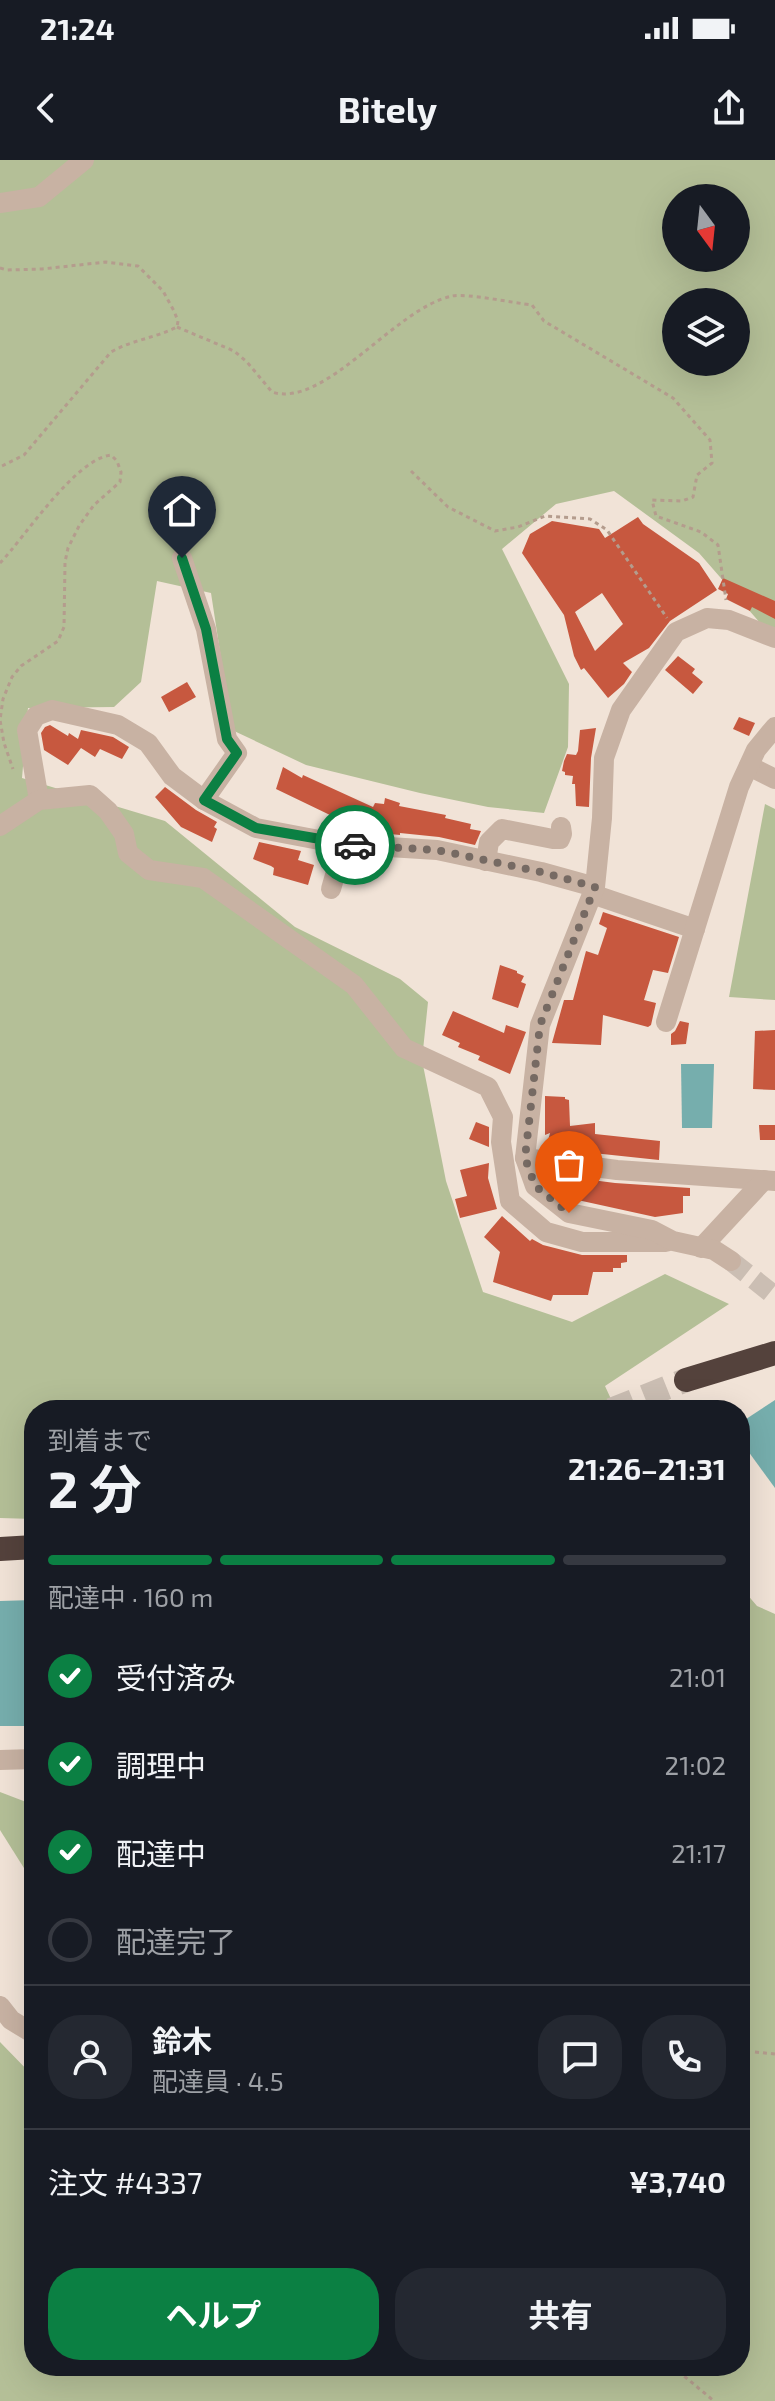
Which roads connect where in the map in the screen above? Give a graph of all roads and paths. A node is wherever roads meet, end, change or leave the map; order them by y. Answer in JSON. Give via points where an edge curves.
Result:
{"nodes":[{"id":1,"x":84,"y":160,"type":"edge"},
{"id":2,"x":0,"y":203,"type":"edge"},
{"id":3,"x":0,"y":268,"type":"edge"},
{"id":4,"x":177,"y":327,"type":"junction"},
{"id":5,"x":0,"y":467,"type":"edge"},
{"id":6,"x":411,"y":471,"type":"dead end"},
{"id":7,"x":0,"y":563,"type":"edge"},
{"id":8,"x":181,"y":570,"type":"dead end"},
{"id":9,"x":729,"y":620,"type":"junction"},
{"id":10,"x":676,"y":632,"type":"junction"},
{"id":11,"x":775,"y":638,"type":"edge"},
{"id":12,"x":775,"y":727,"type":"edge"},
{"id":13,"x":749,"y":766,"type":"junction"},
{"id":14,"x":15,"y":773,"type":"dead end"},
{"id":15,"x":775,"y":779,"type":"edge"},
{"id":16,"x":39,"y":800,"type":"junction"},
{"id":17,"x":204,"y":800,"type":"junction"},
{"id":18,"x":0,"y":826,"type":"edge"},
{"id":19,"x":561,"y":827,"type":"dead end"},
{"id":20,"x":344,"y":844,"type":"junction"},
{"id":21,"x":486,"y":861,"type":"junction"},
{"id":22,"x":331,"y":889,"type":"dead end"},
{"id":23,"x":593,"y":891,"type":"junction"},
{"id":24,"x":695,"y":929,"type":"junction"},
{"id":25,"x":666,"y":1022,"type":"dead end"},
{"id":26,"x":525,"y":1158,"type":"junction"},
{"id":27,"x":769,"y":1180,"type":"edge"},
{"id":28,"x":673,"y":1241,"type":"junction"},
{"id":29,"x":701,"y":1248,"type":"junction"},
{"id":30,"x":731,"y":1261,"type":"tunnel mouth"},
{"id":31,"x":775,"y":1353,"type":"edge"},
{"id":32,"x":686,"y":1380,"type":"tunnel mouth"},
{"id":33,"x":24,"y":1548,"type":"edge"},
{"id":34,"x":0,"y":1549,"type":"edge"},
{"id":35,"x":24,"y":1759,"type":"edge"},
{"id":36,"x":0,"y":1760,"type":"edge"},
{"id":37,"x":0,"y":2006,"type":"edge"},
{"id":38,"x":24,"y":2028,"type":"edge"},
{"id":39,"x":755,"y":2052,"type":"dead end"},
{"id":40,"x":775,"y":2054,"type":"edge"},
{"id":41,"x":684,"y":2376,"type":"edge"},
{"id":42,"x":714,"y":2401,"type":"edge"}],
"edges":[{"from":1,"to":2,"type":"street","via":[[39,197]]},
{"from":3,"to":4,"type":"path","via":[[106,262],[138,266],[163,291]]},
{"from":4,"to":5,"type":"path","via":[[111,352],[24,455]]},
{"from":4,"to":9,"type":"path","via":[[234,351],[272,392],[292,395],[322,384],[412,315],[454,295],[532,305],[544,321],[673,398],[710,440],[712,463],[697,475],[693,497],[652,500],[656,516],[701,532],[718,545]]},
{"from":6,"to":10,"type":"path","via":[[448,507],[495,531],[545,516],[590,519],[607,530]]},
{"from":7,"to":14,"type":"path","via":[[69,480],[103,456],[117,461],[120,482],[94,505],[68,548],[64,627],[58,641],[21,666],[3,699],[0,720]]},
{"from":8,"to":17,"type":"street","via":[[206,629],[227,739],[237,753]]},
{"from":9,"to":10,"type":"street","via":[[707,618]]},
{"from":9,"to":11,"type":"street"},
{"from":10,"to":23,"type":"street","via":[[621,710],[604,758]]},
{"from":12,"to":13,"type":"street"},
{"from":13,"to":15,"type":"street"},
{"from":13,"to":24,"type":"street"},
{"from":16,"to":17,"type":"street","via":[[27,730],[36,716],[52,710],[118,725],[148,743],[172,776]]},
{"from":16,"to":18,"type":"street"},
{"from":16,"to":28,"type":"street","via":[[90,795],[124,834],[128,853],[149,870],[203,878],[354,985],[404,1048],[488,1087],[503,1117],[501,1142],[510,1201],[546,1232],[582,1242]]},
{"from":17,"to":20,"type":"street","via":[[256,828]]},
{"from":19,"to":21,"type":"street","via":[[560,839],[502,829],[489,842]]},
{"from":20,"to":21,"type":"street","via":[[437,850]]},
{"from":20,"to":22,"type":"street"},
{"from":21,"to":23,"type":"street","via":[[541,872]]},
{"from":23,"to":24,"type":"street"},
{"from":23,"to":26,"type":"street","via":[[540,1025]]},
{"from":24,"to":25,"type":"street"},
{"from":26,"to":27,"type":"street"},
{"from":26,"to":28,"type":"street","via":[[535,1186],[569,1213],[652,1230]]},
{"from":27,"to":29,"type":"street"},
{"from":28,"to":29,"type":"street"},
{"from":29,"to":30,"type":"street"},
{"from":31,"to":32,"type":"highway"},
{"from":33,"to":34,"type":"highway"},
{"from":35,"to":36,"type":"street"},
{"from":37,"to":38,"type":"street"},
{"from":39,"to":40,"type":"path"},
{"from":41,"to":42,"type":"path"}]}
